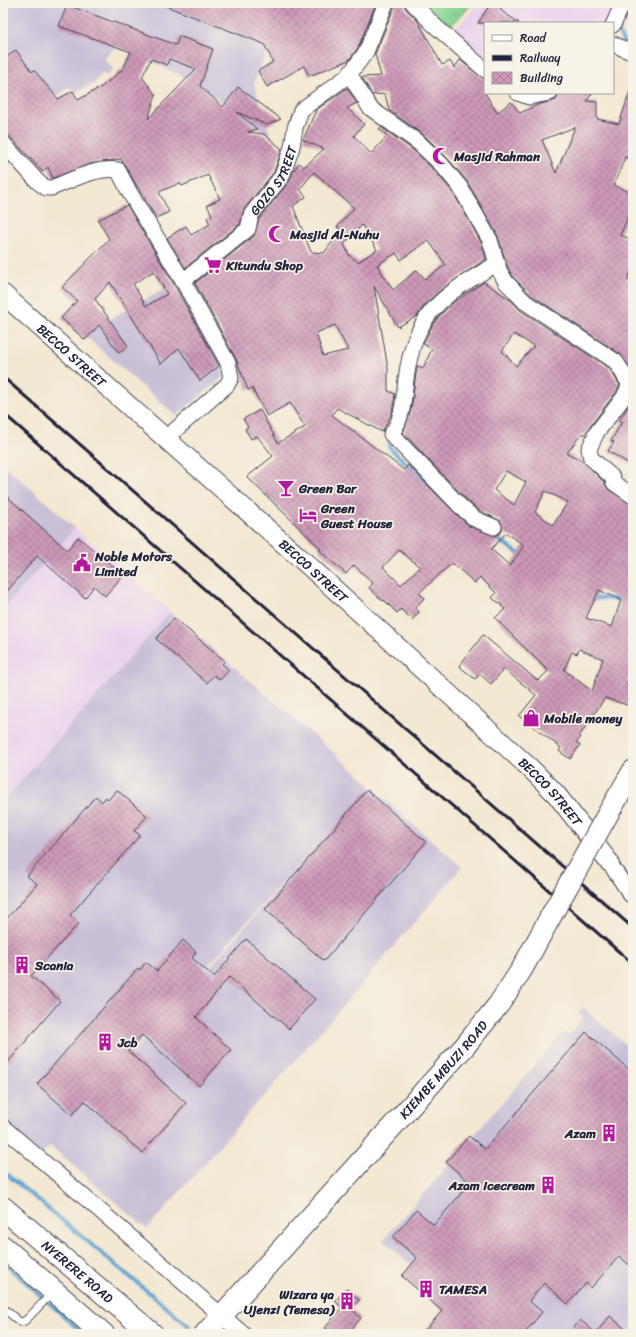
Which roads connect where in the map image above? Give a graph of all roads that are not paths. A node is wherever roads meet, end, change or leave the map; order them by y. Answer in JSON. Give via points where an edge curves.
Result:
{"nodes":[{"id":1,"x":386,"y":3,"type":"edge"},
{"id":2,"x":413,"y":3,"type":"edge"},
{"id":3,"x":623,"y":3,"type":"edge"},
{"id":4,"x":614,"y":23,"type":"edge"},
{"id":5,"x":614,"y":44,"type":"edge"},
{"id":6,"x":633,"y":53,"type":"edge"},
{"id":7,"x":484,"y":69,"type":"edge"},
{"id":8,"x":351,"y":72,"type":"junction"},
{"id":9,"x":521,"y":94,"type":"edge"},
{"id":10,"x":545,"y":94,"type":"edge"},
{"id":11,"x":3,"y":143,"type":"edge"},
{"id":12,"x":498,"y":263,"type":"junction"},
{"id":13,"x":183,"y":281,"type":"junction"},
{"id":14,"x":3,"y":294,"type":"edge"},
{"id":15,"x":166,"y":438,"type":"junction"},
{"id":16,"x":633,"y":496,"type":"edge"},
{"id":17,"x":494,"y":527,"type":"dead end"},
{"id":18,"x":633,"y":771,"type":"edge"},
{"id":19,"x":609,"y":862,"type":"joint"},
{"id":20,"x":632,"y":894,"type":"edge"},
{"id":21,"x":3,"y":1127,"type":"edge"},
{"id":22,"x":3,"y":1208,"type":"edge"},
{"id":23,"x":3,"y":1247,"type":"edge"},
{"id":24,"x":54,"y":1291,"type":"junction"},
{"id":25,"x":3,"y":1308,"type":"edge"},
{"id":26,"x":222,"y":1316,"type":"junction"},
{"id":27,"x":98,"y":1332,"type":"edge"},
{"id":28,"x":152,"y":1334,"type":"edge"},
{"id":29,"x":205,"y":1334,"type":"edge"},
{"id":30,"x":243,"y":1334,"type":"edge"}],
"edges":[{"from":1,"to":8,"type":"street","name":"GOZO STREET","via":[[366,52]]},
{"from":2,"to":7,"type":"street"},
{"from":3,"to":4,"type":"street"},
{"from":5,"to":6,"type":"street"},
{"from":8,"to":12,"type":"street","via":[[355,86],[370,108],[419,143],[460,187],[490,240]]},
{"from":8,"to":13,"type":"street","name":"GOZO STREET","via":[[301,110],[282,176],[251,215],[248,229]]},
{"from":9,"to":10,"type":"street","via":[[529,97]]},
{"from":11,"to":13,"type":"street","via":[[46,188],[85,175],[118,170]]},
{"from":12,"to":16,"type":"street","via":[[506,282],[525,302],[622,368],[623,376],[630,384],[624,397],[597,432],[589,449],[591,458],[612,477],[614,483]]},
{"from":12,"to":17,"type":"street","via":[[456,288],[424,319],[408,365],[403,405],[395,430],[391,434],[475,520]]},
{"from":13,"to":15,"type":"street","via":[[228,363],[231,378],[227,385]]},
{"from":14,"to":15,"type":"street","name":"BECCO STREET"},
{"from":15,"to":19,"type":"street","name":"BECCO STREET","via":[[531,769],[556,794]]},
{"from":18,"to":26,"type":"main road","name":"KIEMBE MBUZI ROAD","bridge":true,"via":[[522,969],[499,1004],[465,1046]]},
{"from":19,"to":20,"type":"street"},
{"from":21,"to":26,"type":"street"},
{"from":22,"to":28,"type":"highway","name":"NYERERE ROAD"},
{"from":23,"to":24,"type":"highway"},
{"from":24,"to":25,"type":"lane","via":[[25,1321],[20,1322]]},
{"from":24,"to":27,"type":"highway"},
{"from":26,"to":29,"type":"main road","name":"KIEMBE MBUZI ROAD"},
{"from":26,"to":30,"type":"street"}]}
